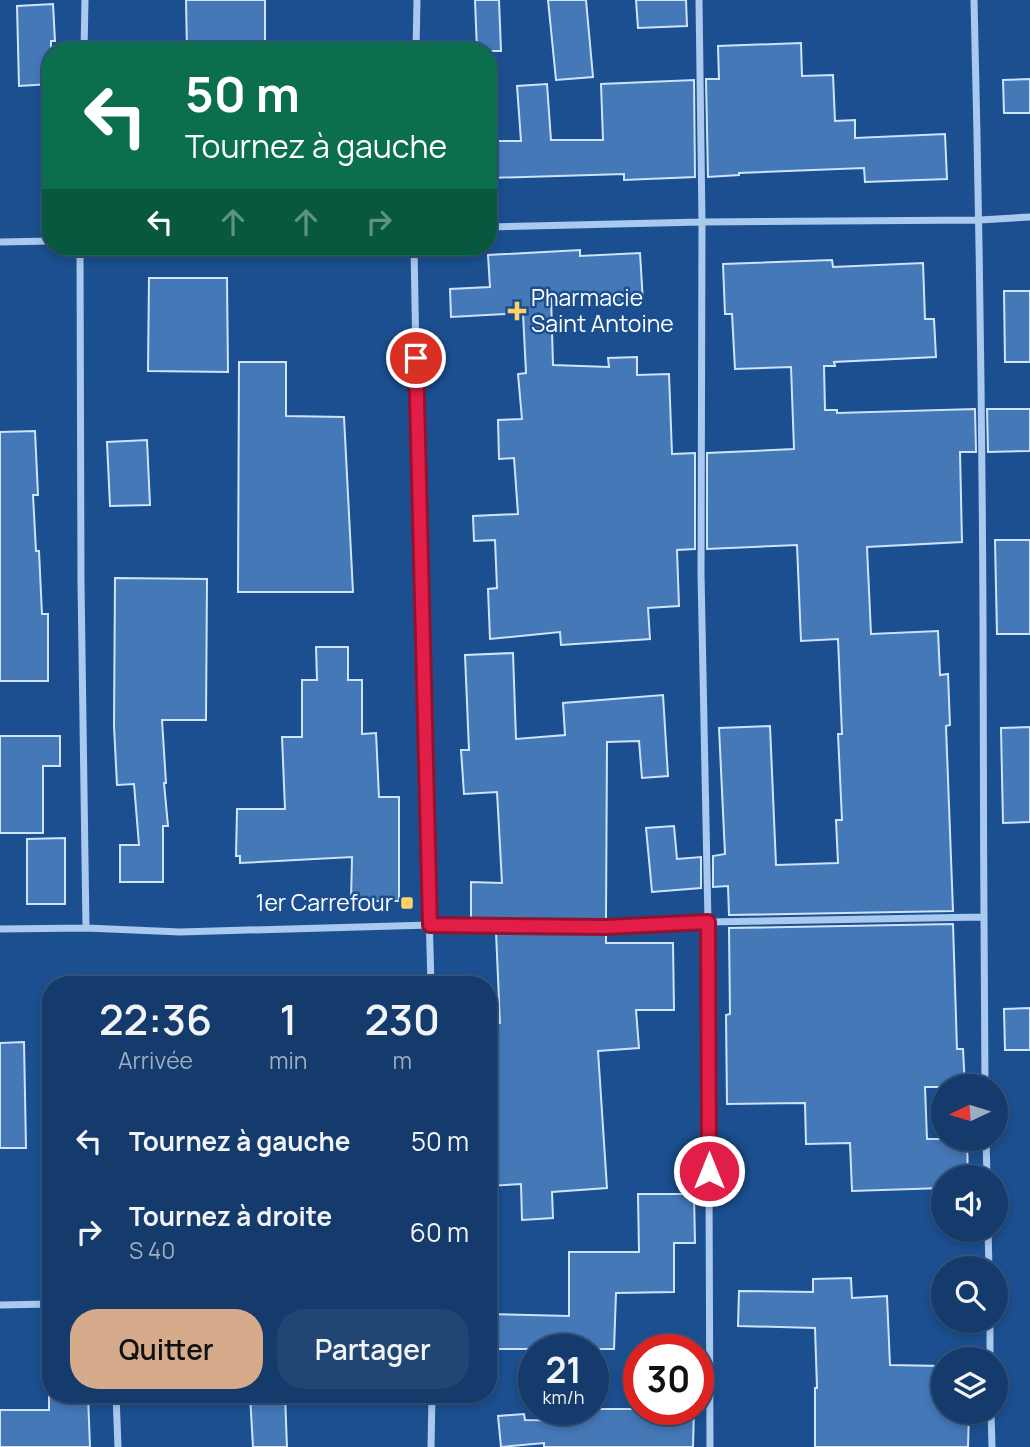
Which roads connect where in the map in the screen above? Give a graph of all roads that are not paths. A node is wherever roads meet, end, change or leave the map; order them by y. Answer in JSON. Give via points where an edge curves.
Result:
{"nodes":[{"id":1,"x":85,"y":0,"type":"edge"},
{"id":2,"x":417,"y":0,"type":"edge"},
{"id":3,"x":699,"y":0,"type":"edge"},
{"id":4,"x":974,"y":0,"type":"edge"},
{"id":5,"x":84,"y":42,"type":"edge"},
{"id":6,"x":416,"y":42,"type":"edge"},
{"id":7,"x":1030,"y":217,"type":"edge"},
{"id":8,"x":980,"y":220,"type":"junction"},
{"id":9,"x":702,"y":222,"type":"junction"},
{"id":10,"x":497,"y":227,"type":"edge"},
{"id":11,"x":42,"y":241,"type":"edge"},
{"id":12,"x":0,"y":242,"type":"edge"},
{"id":13,"x":80,"y":256,"type":"edge"},
{"id":14,"x":414,"y":256,"type":"edge"},
{"id":15,"x":982,"y":917,"type":"junction"},
{"id":16,"x":708,"y":922,"type":"junction"},
{"id":17,"x":430,"y":925,"type":"junction"},
{"id":18,"x":86,"y":928,"type":"junction"},
{"id":19,"x":0,"y":929,"type":"edge"},
{"id":20,"x":431,"y":976,"type":"edge"},
{"id":21,"x":985,"y":1074,"type":"edge"},
{"id":22,"x":42,"y":1304,"type":"edge"},
{"id":23,"x":0,"y":1306,"type":"edge"},
{"id":24,"x":116,"y":1403,"type":"edge"},
{"id":25,"x":432,"y":1403,"type":"edge"},
{"id":26,"x":991,"y":1424,"type":"edge"},
{"id":27,"x":118,"y":1447,"type":"edge"},
{"id":28,"x":431,"y":1447,"type":"edge"},
{"id":29,"x":710,"y":1447,"type":"edge"},
{"id":30,"x":992,"y":1447,"type":"edge"}],
"edges":[{"from":1,"to":5,"type":"street"},
{"from":2,"to":6,"type":"street"},
{"from":3,"to":9,"type":"street"},
{"from":4,"to":8,"type":"street"},
{"from":7,"to":8,"type":"street"},
{"from":8,"to":9,"type":"street"},
{"from":8,"to":15,"type":"street"},
{"from":9,"to":10,"type":"street"},
{"from":9,"to":16,"type":"street","via":[[701,574]]},
{"from":11,"to":12,"type":"street"},
{"from":13,"to":18,"type":"street"},
{"from":14,"to":17,"type":"street"},
{"from":15,"to":16,"type":"street"},
{"from":15,"to":21,"type":"street"},
{"from":16,"to":17,"type":"street","via":[[605,927]]},
{"from":16,"to":29,"type":"street"},
{"from":17,"to":18,"type":"street","via":[[180,932]]},
{"from":17,"to":20,"type":"street"},
{"from":18,"to":19,"type":"street"},
{"from":22,"to":23,"type":"street"},
{"from":24,"to":27,"type":"street"},
{"from":25,"to":28,"type":"street"},
{"from":26,"to":30,"type":"street"}]}
